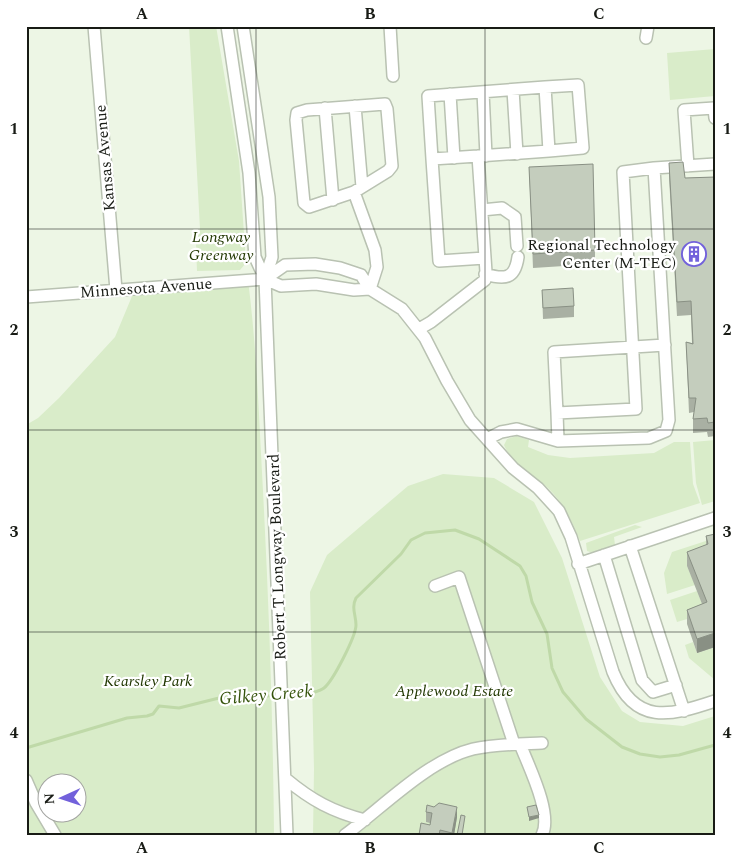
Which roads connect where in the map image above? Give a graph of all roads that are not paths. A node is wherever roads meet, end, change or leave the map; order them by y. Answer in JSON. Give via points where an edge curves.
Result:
{"nodes":[{"id":1,"x":94,"y":26,"type":"edge"},
{"id":2,"x":227,"y":26,"type":"edge"},
{"id":3,"x":243,"y":26,"type":"edge"},
{"id":4,"x":390,"y":26,"type":"edge"},
{"id":5,"x":393,"y":76,"type":"dead end"},
{"id":6,"x":545,"y":87,"type":"junction"},
{"id":7,"x":513,"y":90,"type":"junction"},
{"id":8,"x":483,"y":92,"type":"junction"},
{"id":9,"x":450,"y":94,"type":"junction"},
{"id":10,"x":355,"y":106,"type":"junction"},
{"id":11,"x":325,"y":108,"type":"junction"},
{"id":12,"x":715,"y":118,"type":"edge"},
{"id":13,"x":549,"y":152,"type":"junction"},
{"id":14,"x":517,"y":154,"type":"junction"},
{"id":15,"x":482,"y":156,"type":"junction"},
{"id":16,"x":454,"y":158,"type":"junction"},
{"id":17,"x":432,"y":159,"type":"junction"},
{"id":18,"x":715,"y":164,"type":"edge"},
{"id":19,"x":688,"y":166,"type":"junction"},
{"id":20,"x":654,"y":168,"type":"junction"},
{"id":21,"x":358,"y":189,"type":"junction"},
{"id":22,"x":333,"y":200,"type":"junction"},
{"id":23,"x":482,"y":210,"type":"junction"},
{"id":24,"x":485,"y":258,"type":"junction"},
{"id":25,"x":486,"y":274,"type":"junction"},
{"id":26,"x":265,"y":279,"type":"junction"},
{"id":27,"x":370,"y":289,"type":"junction"},
{"id":28,"x":116,"y":290,"type":"junction"},
{"id":29,"x":26,"y":297,"type":"edge"},
{"id":30,"x":419,"y":329,"type":"junction"},
{"id":31,"x":665,"y":345,"type":"junction"},
{"id":32,"x":632,"y":348,"type":"junction"},
{"id":33,"x":557,"y":413,"type":"junction"},
{"id":34,"x":487,"y":439,"type":"junction"},
{"id":35,"x":558,"y":441,"type":"junction"},
{"id":36,"x":715,"y":518,"type":"edge"},
{"id":37,"x":630,"y":546,"type":"junction"},
{"id":38,"x":604,"y":555,"type":"junction"},
{"id":39,"x":578,"y":564,"type":"junction"},
{"id":40,"x":435,"y":586,"type":"dead end"},
{"id":41,"x":676,"y":685,"type":"junction"},
{"id":42,"x":715,"y":701,"type":"edge"},
{"id":43,"x":684,"y":711,"type":"junction"},
{"id":44,"x":542,"y":743,"type":"dead end"},
{"id":45,"x":517,"y":744,"type":"junction"},
{"id":46,"x":286,"y":779,"type":"junction"},
{"id":47,"x":26,"y":780,"type":"edge"},
{"id":48,"x":365,"y":820,"type":"junction"},
{"id":49,"x":55,"y":835,"type":"edge"},
{"id":50,"x":287,"y":835,"type":"edge"},
{"id":51,"x":345,"y":835,"type":"edge"},
{"id":52,"x":542,"y":835,"type":"edge"}],
"edges":[{"from":1,"to":28,"type":"street","name":"Kansas Avenue"},
{"from":2,"to":26,"type":"street","name":"Robert T Longway Boulevard","via":[[247,157],[255,257]]},
{"from":3,"to":26,"type":"street","name":"Robert T Longway Boulevard","via":[[269,197],[272,257]]},
{"from":4,"to":5,"type":"street"},
{"from":6,"to":7,"type":"street"},
{"from":6,"to":13,"type":"street"},
{"from":6,"to":13,"type":"street","via":[[578,85],[583,148]]},
{"from":7,"to":8,"type":"street"},
{"from":7,"to":14,"type":"street"},
{"from":8,"to":9,"type":"street"},
{"from":8,"to":15,"type":"street"},
{"from":9,"to":16,"type":"street"},
{"from":9,"to":17,"type":"street","via":[[428,96]]},
{"from":10,"to":11,"type":"street"},
{"from":10,"to":21,"type":"street"},
{"from":10,"to":21,"type":"street","via":[[385,104],[392,166],[388,172]]},
{"from":11,"to":22,"type":"street"},
{"from":11,"to":22,"type":"street","via":[[297,112],[296,120],[304,203],[308,207]]},
{"from":12,"to":19,"type":"street","via":[[714,108],[684,110]]},
{"from":13,"to":14,"type":"street"},
{"from":14,"to":15,"type":"street"},
{"from":15,"to":16,"type":"street"},
{"from":15,"to":23,"type":"street"},
{"from":16,"to":17,"type":"street"},
{"from":17,"to":24,"type":"street","via":[[439,261]]},
{"from":18,"to":19,"type":"street"},
{"from":19,"to":20,"type":"street"},
{"from":20,"to":31,"type":"street"},
{"from":20,"to":32,"type":"street","via":[[622,172]]},
{"from":21,"to":22,"type":"street"},
{"from":21,"to":27,"type":"street","via":[[375,250],[376,266]]},
{"from":23,"to":24,"type":"street"},
{"from":23,"to":25,"type":"street","via":[[502,208],[516,217],[516,270],[504,278]]},
{"from":24,"to":25,"type":"street"},
{"from":25,"to":30,"type":"street","via":[[485,280]]},
{"from":26,"to":27,"type":"street","via":[[281,286],[316,284]]},
{"from":26,"to":27,"type":"street","via":[[285,265],[329,266],[361,275]]},
{"from":26,"to":28,"type":"street","name":"Minnesota Avenue"},
{"from":26,"to":46,"type":"street","name":"Robert T Longway Boulevard"},
{"from":27,"to":30,"type":"street","via":[[402,309]]},
{"from":28,"to":29,"type":"street","name":"Minnesota Avenue"},
{"from":30,"to":34,"type":"street","via":[[465,413]]},
{"from":31,"to":32,"type":"street"},
{"from":31,"to":35,"type":"street","via":[[669,420],[666,431],[650,438]]},
{"from":32,"to":33,"type":"street","via":[[554,352]]},
{"from":32,"to":33,"type":"street","via":[[636,409]]},
{"from":33,"to":35,"type":"street"},
{"from":34,"to":35,"type":"street","via":[[501,432],[517,430]]},
{"from":34,"to":39,"type":"street","via":[[559,511],[571,537]]},
{"from":36,"to":37,"type":"street"},
{"from":37,"to":38,"type":"street"},
{"from":37,"to":41,"type":"street"},
{"from":38,"to":39,"type":"street"},
{"from":38,"to":41,"type":"street","via":[[642,680],[653,692]]},
{"from":39,"to":43,"type":"street","via":[[613,672],[623,692],[639,706],[658,714]]},
{"from":40,"to":45,"type":"street","via":[[459,577]]},
{"from":41,"to":43,"type":"street"},
{"from":42,"to":43,"type":"street"},
{"from":44,"to":45,"type":"street"},
{"from":45,"to":48,"type":"street","via":[[472,749],[453,757]]},
{"from":45,"to":52,"type":"street","via":[[542,804],[546,819]]},
{"from":46,"to":48,"type":"street","via":[[324,807]]},
{"from":46,"to":50,"type":"street","name":"Robert T Longway Boulevard"},
{"from":47,"to":49,"type":"street"},
{"from":48,"to":51,"type":"street"}]}
